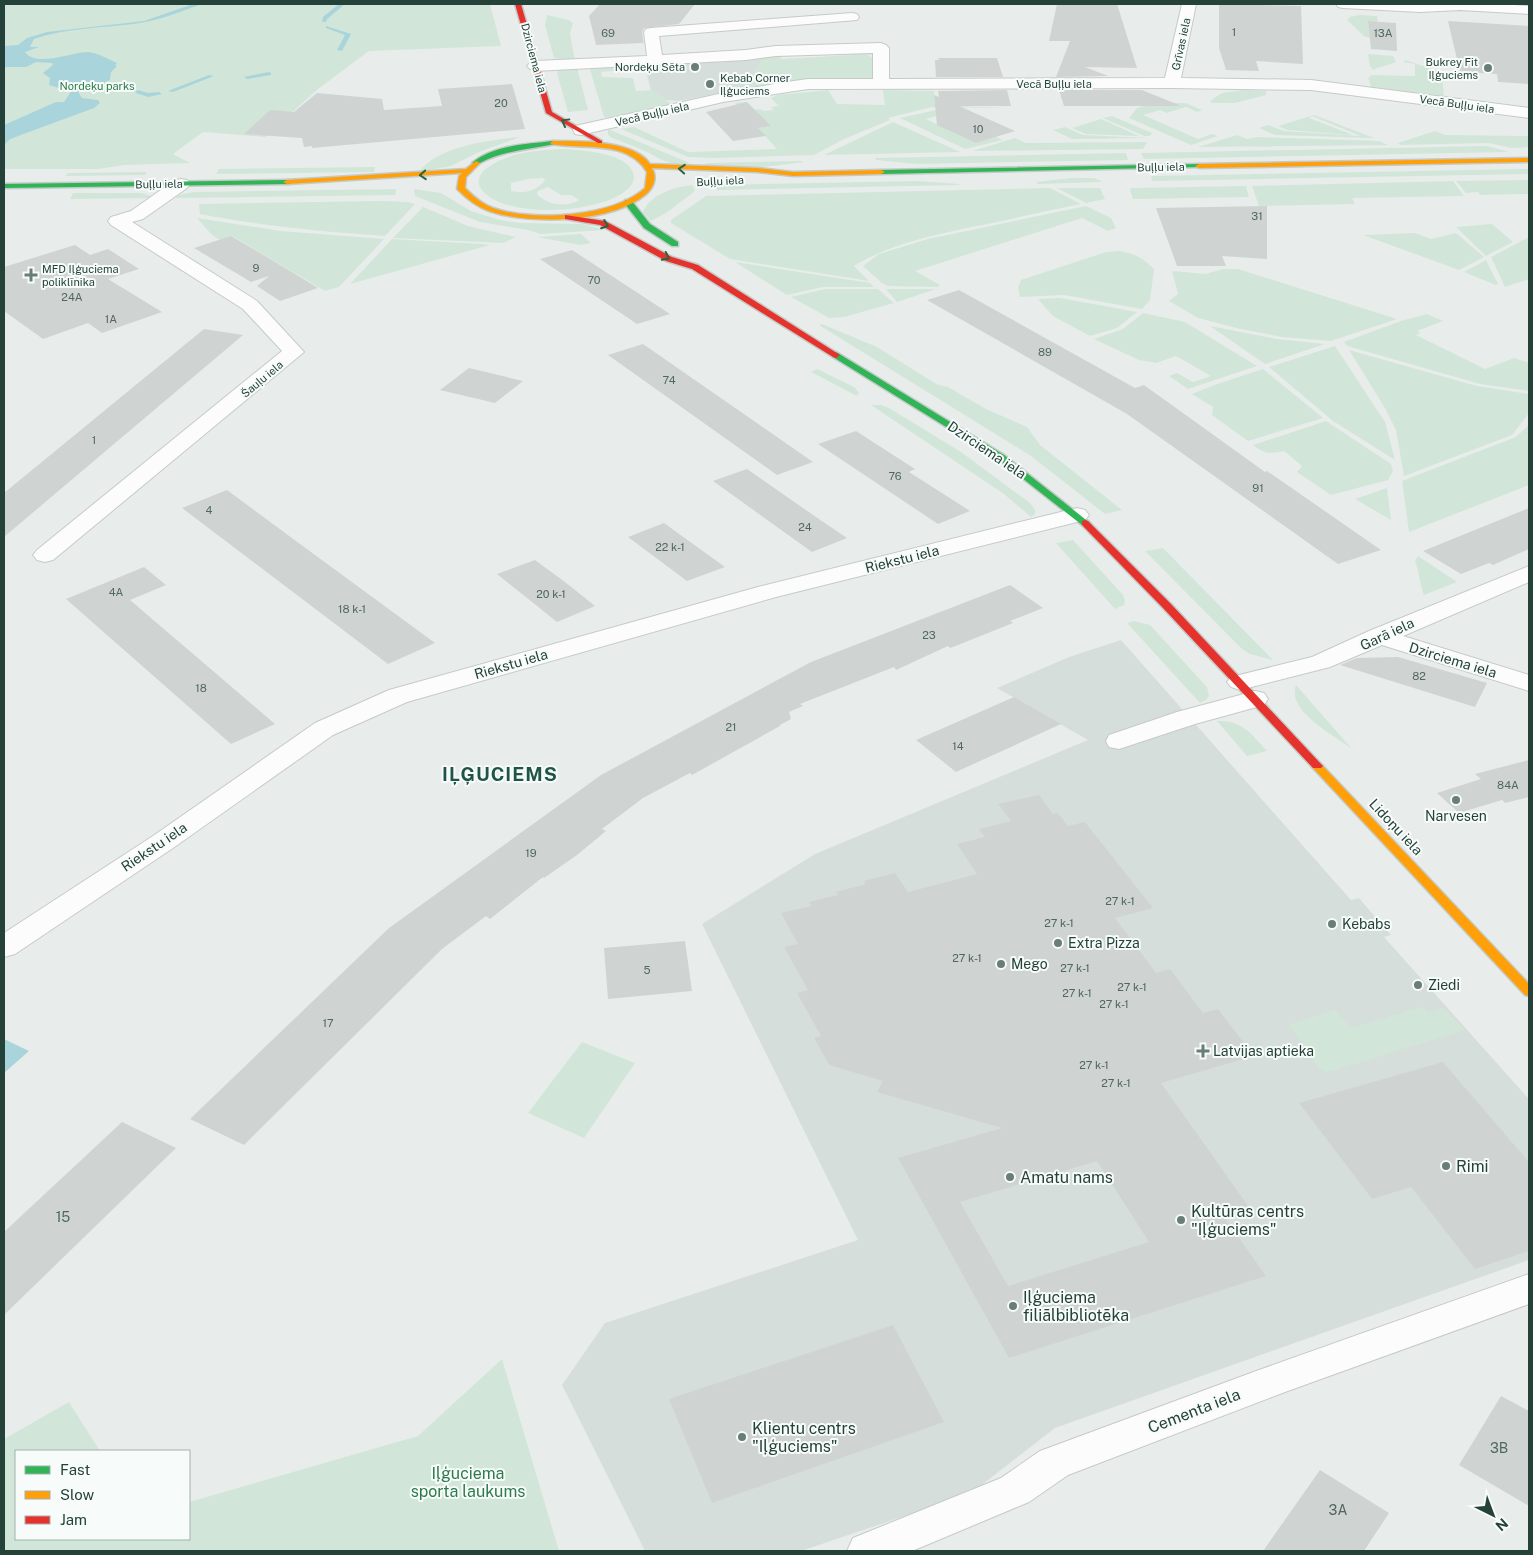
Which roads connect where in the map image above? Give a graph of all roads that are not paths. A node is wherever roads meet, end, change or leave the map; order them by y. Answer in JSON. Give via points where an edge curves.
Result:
{"nodes":[{"id":1,"x":518,"y":4,"type":"edge"},
{"id":2,"x":1189,"y":4,"type":"edge"},
{"id":3,"x":1343,"y":4,"type":"edge"},
{"id":4,"x":1454,"y":5,"type":"edge"},
{"id":5,"x":1529,"y":10,"type":"edge"},
{"id":6,"x":852,"y":17,"type":"dead end"},
{"id":7,"x":655,"y":60,"type":"junction"},
{"id":8,"x":536,"y":66,"type":"junction"},
{"id":9,"x":1172,"y":83,"type":"junction"},
{"id":10,"x":881,"y":84,"type":"junction"},
{"id":11,"x":1529,"y":113,"type":"edge"},
{"id":12,"x":581,"y":130,"type":"junction"},
{"id":13,"x":539,"y":134,"type":"dead end"},
{"id":14,"x":523,"y":146,"type":"junction"},
{"id":15,"x":608,"y":147,"type":"junction"},
{"id":16,"x":1529,"y":160,"type":"edge"},
{"id":17,"x":648,"y":166,"type":"junction"},
{"id":18,"x":465,"y":171,"type":"junction"},
{"id":19,"x":793,"y":174,"type":"junction"},
{"id":20,"x":718,"y":181,"type":"dead end"},
{"id":21,"x":314,"y":182,"type":"junction"},
{"id":22,"x":181,"y":184,"type":"junction"},
{"id":23,"x":4,"y":186,"type":"edge"},
{"id":24,"x":417,"y":186,"type":"dead end"},
{"id":25,"x":663,"y":186,"type":"dead end"},
{"id":26,"x":648,"y":190,"type":"junction"},
{"id":27,"x":628,"y":202,"type":"junction"},
{"id":28,"x":568,"y":217,"type":"junction"},
{"id":29,"x":695,"y":267,"type":"junction"},
{"id":30,"x":1076,"y":515,"type":"junction"},
{"id":31,"x":45,"y":555,"type":"dead end"},
{"id":32,"x":1529,"y":573,"type":"edge"},
{"id":33,"x":1378,"y":636,"type":"junction"},
{"id":34,"x":1529,"y":684,"type":"edge"},
{"id":35,"x":1248,"y":691,"type":"junction"},
{"id":36,"x":1119,"y":741,"type":"dead end"},
{"id":37,"x":4,"y":946,"type":"edge"},
{"id":38,"x":1529,"y":992,"type":"edge"},
{"id":39,"x":1529,"y":1289,"type":"edge"},
{"id":40,"x":867,"y":1551,"type":"edge"}],
"edges":[{"from":1,"to":8,"type":"street","name":"Dzirciema iela"},
{"from":2,"to":9,"type":"street","name":"Grīvas iela"},
{"from":3,"to":4,"type":"street","via":[[1420,8]]},
{"from":4,"to":5,"type":"street"},
{"from":6,"to":7,"type":"street","via":[[651,32]]},
{"from":7,"to":8,"type":"street"},
{"from":7,"to":10,"type":"street","via":[[776,51],[881,48]]},
{"from":12,"to":8,"type":"street","name":"Dzirciema iela","one_way":true,"via":[[544,116]]},
{"from":9,"to":10,"type":"street","name":"Vecā Buļļu iela"},
{"from":9,"to":11,"type":"street","name":"Vecā Buļļu iela","via":[[1311,85]]},
{"from":10,"to":12,"type":"street","name":"Vecā Buļļu iela","via":[[779,87]]},
{"from":12,"to":15,"type":"street","name":"Dzirciema iela"},
{"from":13,"to":14,"type":"street"},
{"from":14,"to":15,"type":"street","via":[[581,143]]},
{"from":14,"to":18,"type":"street","via":[[480,160]]},
{"from":15,"to":17,"type":"street","via":[[637,157]]},
{"from":16,"to":19,"type":"street","name":"Buļļu iela"},
{"from":19,"to":17,"type":"street","name":"Buļļu iela","one_way":true},
{"from":17,"to":26,"type":"street","via":[[652,177]]},
{"from":18,"to":21,"type":"street","name":"Buļļu iela","one_way":true},
{"from":18,"to":28,"type":"street","via":[[457,188],[475,202],[502,212]]},
{"from":19,"to":20,"type":"street","name":"Buļļu iela","via":[[769,179]]},
{"from":21,"to":22,"type":"street","name":"Buļļu iela"},
{"from":21,"to":24,"type":"street","name":"Buļļu iela"},
{"from":22,"to":23,"type":"street","name":"Buļļu iela"},
{"from":22,"to":31,"type":"street","name":"Šauļu iela","via":[[136,215],[117,222],[250,305],[294,352]]},
{"from":25,"to":26,"type":"street"},
{"from":26,"to":27,"type":"street"},
{"from":27,"to":28,"type":"street"},
{"from":27,"to":29,"type":"street","via":[[647,226],[685,251]]},
{"from":28,"to":29,"type":"street","name":"Dzirciema iela","one_way":true,"via":[[602,223],[669,259]]},
{"from":29,"to":30,"type":"street","name":"Dzirciema iela","via":[[1001,457]]},
{"from":30,"to":35,"type":"street","name":"Dzirciema iela"},
{"from":30,"to":37,"type":"street","name":"Riekstu iela","via":[[767,592],[398,696],[324,728],[163,842]]},
{"from":32,"to":33,"type":"street","name":"Garā iela"},
{"from":33,"to":34,"type":"street","name":"Dzirciema iela"},
{"from":33,"to":35,"type":"street","name":"Garā iela","via":[[1346,653]]},
{"from":35,"to":36,"type":"street","name":"Garā iela","via":[[1186,718]]},
{"from":35,"to":38,"type":"street","name":"Lidoņu iela"},
{"from":39,"to":40,"type":"street","name":"Cementa iela","via":[[1054,1463],[1015,1490]]}]}
